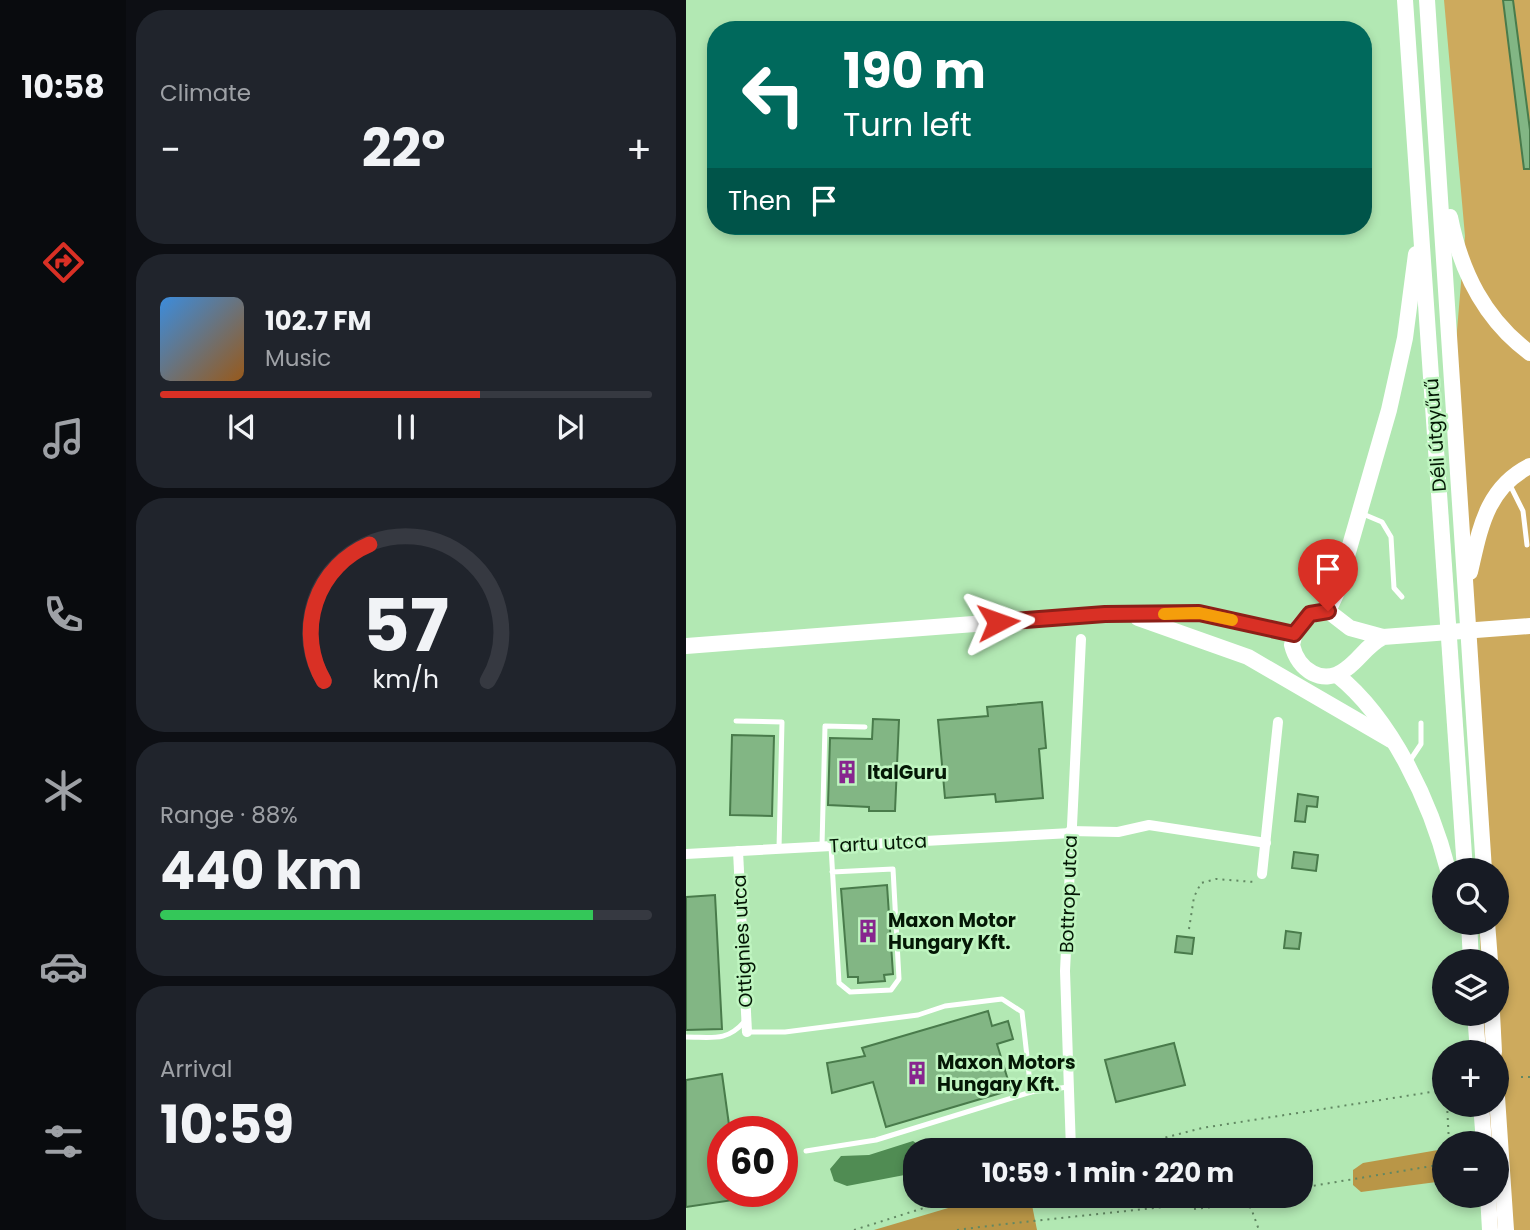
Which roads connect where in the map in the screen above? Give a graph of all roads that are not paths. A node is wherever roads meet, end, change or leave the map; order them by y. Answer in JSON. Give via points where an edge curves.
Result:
{"nodes":[{"id":1,"x":1405,"y":0,"type":"edge"},
{"id":2,"x":1427,"y":0,"type":"edge"},
{"id":3,"x":1438,"y":174,"type":"junction"},
{"id":4,"x":1421,"y":218,"type":"junction"},
{"id":5,"x":1530,"y":353,"type":"edge"},
{"id":6,"x":1530,"y":466,"type":"edge"},
{"id":7,"x":1507,"y":480,"type":"junction"},
{"id":8,"x":1360,"y":513,"type":"junction"},
{"id":9,"x":1527,"y":545,"type":"dead end"},
{"id":10,"x":1402,"y":597,"type":"dead end"},
{"id":11,"x":1467,"y":606,"type":"junction"},
{"id":12,"x":1328,"y":611,"type":"junction"},
{"id":13,"x":1129,"y":614,"type":"junction"},
{"id":14,"x":1530,"y":626,"type":"edge"},
{"id":15,"x":1294,"y":634,"type":"junction"},
{"id":16,"x":1383,"y":637,"type":"junction"},
{"id":17,"x":1081,"y":639,"type":"dead end"},
{"id":18,"x":686,"y":646,"type":"edge"},
{"id":19,"x":1338,"y":675,"type":"junction"},
{"id":20,"x":736,"y":721,"type":"dead end"},
{"id":21,"x":1278,"y":722,"type":"dead end"},
{"id":22,"x":1421,"y":723,"type":"dead end"},
{"id":23,"x":865,"y":727,"type":"dead end"},
{"id":24,"x":1391,"y":740,"type":"junction"},
{"id":25,"x":1406,"y":765,"type":"junction"},
{"id":26,"x":1070,"y":832,"type":"junction"},
{"id":27,"x":1266,"y":843,"type":"junction"},
{"id":28,"x":826,"y":846,"type":"junction"},
{"id":29,"x":779,"y":849,"type":"junction"},
{"id":30,"x":738,"y":851,"type":"junction"},
{"id":31,"x":686,"y":854,"type":"edge"},
{"id":32,"x":1444,"y":858,"type":"edge"},
{"id":33,"x":1464,"y":858,"type":"edge"},
{"id":34,"x":1483,"y":858,"type":"edge"},
{"id":35,"x":832,"y":872,"type":"junction"},
{"id":36,"x":1262,"y":874,"type":"road end"},
{"id":37,"x":746,"y":1019,"type":"junction"},
{"id":38,"x":747,"y":1032,"type":"joint"},
{"id":39,"x":686,"y":1037,"type":"edge"},
{"id":40,"x":1068,"y":1087,"type":"junction"},
{"id":41,"x":1031,"y":1092,"type":"junction"},
{"id":42,"x":1498,"y":1117,"type":"edge"},
{"id":43,"x":1070,"y":1138,"type":"edge"},
{"id":44,"x":806,"y":1151,"type":"dead end"},
{"id":45,"x":1489,"y":1208,"type":"edge"},
{"id":46,"x":1490,"y":1230,"type":"edge"},
{"id":47,"x":1506,"y":1230,"type":"edge"}],
"edges":[{"from":1,"to":4,"type":"main road","name":"Déli útgyűrű"},
{"from":2,"to":3,"type":"main road","name":"Déli útgyűrű"},
{"from":3,"to":5,"type":"main road","via":[[1457,249],[1476,294],[1497,323]]},
{"from":3,"to":11,"type":"main road","name":"Déli útgyűrű"},
{"from":4,"to":8,"type":"main road","via":[[1405,338]]},
{"from":4,"to":33,"type":"main road","name":"Déli útgyűrű"},
{"from":6,"to":7,"type":"main road"},
{"from":7,"to":9,"type":"lane","via":[[1523,511]]},
{"from":7,"to":11,"type":"main road","via":[[1485,509],[1476,538]]},
{"from":8,"to":10,"type":"lane","via":[[1382,522],[1391,537],[1394,588]]},
{"from":8,"to":12,"type":"main road"},
{"from":11,"to":34,"type":"main road","name":"Déli útgyűrű"},
{"from":12,"to":15,"type":"main road","via":[[1310,614]]},
{"from":12,"to":16,"type":"main road","via":[[1350,628]]},
{"from":13,"to":15,"type":"main road","via":[[1199,613]]},
{"from":13,"to":18,"type":"main road"},
{"from":13,"to":24,"type":"main road","via":[[1248,657]]},
{"from":14,"to":16,"type":"main road"},
{"from":15,"to":19,"type":"main road","via":[[1294,653],[1305,670]]},
{"from":16,"to":19,"type":"main road","via":[[1363,649]]},
{"from":17,"to":26,"type":"street","name":"Bottrop utca"},
{"from":19,"to":24,"type":"main road","via":[[1355,689]]},
{"from":20,"to":29,"type":"lane","via":[[782,722]]},
{"from":21,"to":27,"type":"street"},
{"from":22,"to":25,"type":"lane","via":[[1421,744]]},
{"from":23,"to":28,"type":"lane","via":[[825,726]]},
{"from":24,"to":25,"type":"main road"},
{"from":25,"to":32,"type":"main road","via":[[1429,808]]},
{"from":26,"to":27,"type":"street","name":"Tartu utca","via":[[1118,832],[1149,825]]},
{"from":26,"to":28,"type":"street","name":"Tartu utca"},
{"from":26,"to":40,"type":"street","name":"Bottrop utca","via":[[1065,971]]},
{"from":27,"to":36,"type":"street"},
{"from":28,"to":29,"type":"street","name":"Tartu utca"},
{"from":28,"to":35,"type":"lane"},
{"from":29,"to":30,"type":"street","name":"Tartu utca"},
{"from":30,"to":31,"type":"street","name":"Tartu utca"},
{"from":30,"to":37,"type":"street","name":"Ottignies utca"},
{"from":35,"to":35,"type":"lane","via":[[839,983],[850,992],[891,990],[900,979],[893,869]]},
{"from":37,"to":38,"type":"street","name":"Ottignies utca"},
{"from":37,"to":39,"type":"lane","via":[[733,1035]]},
{"from":38,"to":41,"type":"lane","via":[[785,1032],[918,1016],[945,1006],[1002,999],[1023,1012]]},
{"from":40,"to":41,"type":"lane"},
{"from":40,"to":43,"type":"street","name":"Bottrop utca"},
{"from":41,"to":44,"type":"lane","via":[[876,1140]]},
{"from":42,"to":47,"type":"main road"},
{"from":45,"to":46,"type":"main road"}]}
